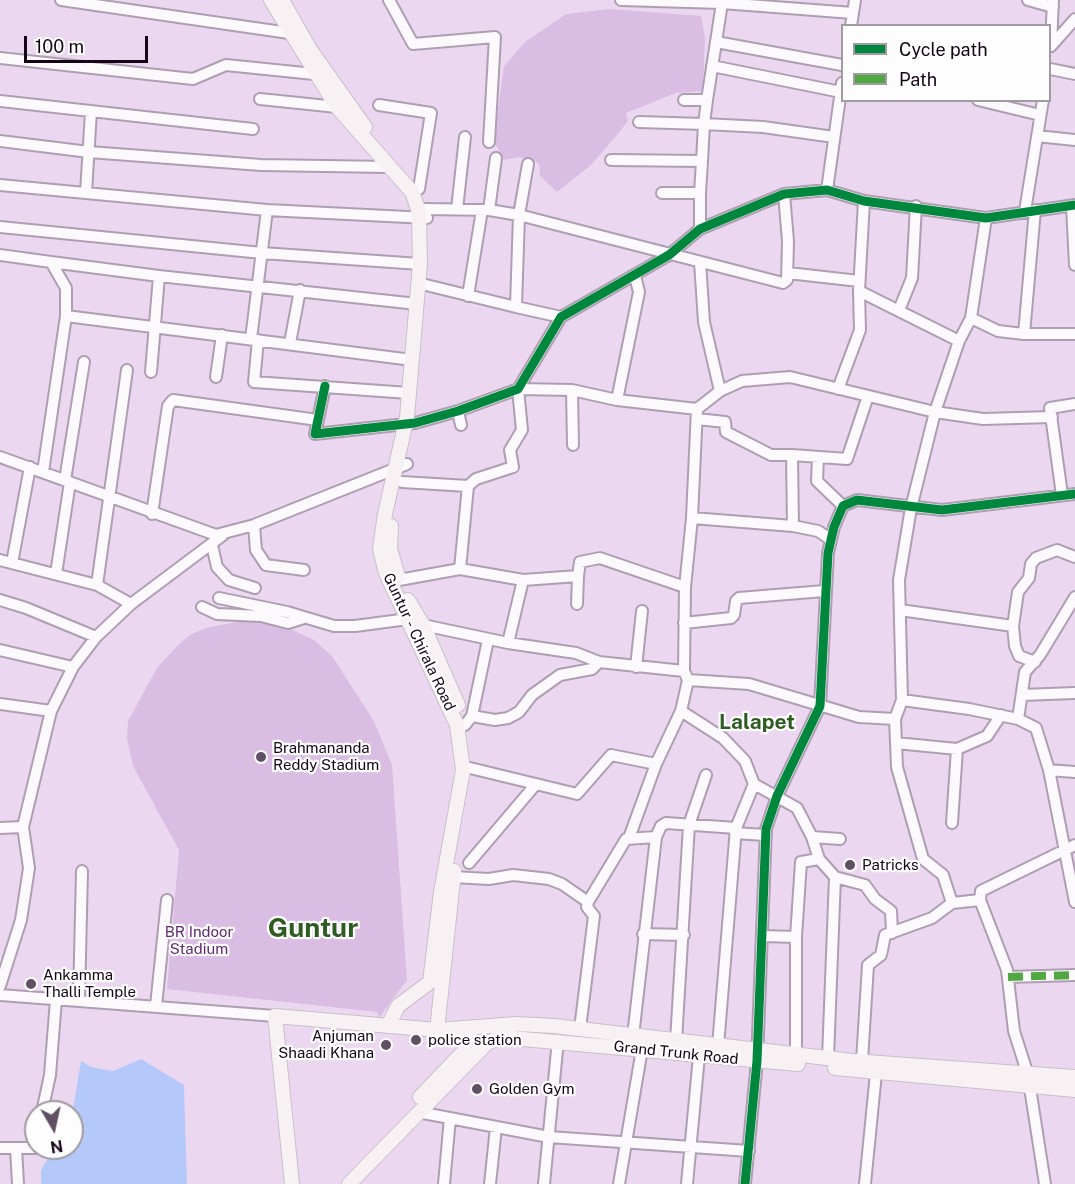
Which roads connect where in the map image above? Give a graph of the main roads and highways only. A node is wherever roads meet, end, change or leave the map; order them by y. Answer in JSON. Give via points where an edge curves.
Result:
{"nodes":[{"id":1,"x":271,"y":0,"type":"edge"},
{"id":2,"x":282,"y":0,"type":"edge"},
{"id":3,"x":424,"y":215,"type":"junction"},
{"id":4,"x":410,"y":423,"type":"junction"},
{"id":5,"x":402,"y":465,"type":"junction"},
{"id":6,"x":388,"y":1026,"type":"junction"},
{"id":7,"x":458,"y":1029,"type":"junction"},
{"id":8,"x":437,"y":1030,"type":"junction"},
{"id":9,"x":757,"y":1056,"type":"junction"},
{"id":10,"x":1075,"y":1077,"type":"edge"},
{"id":11,"x":1029,"y":1081,"type":"junction"},
{"id":12,"x":1075,"y":1090,"type":"edge"},
{"id":13,"x":292,"y":1184,"type":"edge"},
{"id":14,"x":339,"y":1184,"type":"edge"},
{"id":15,"x":349,"y":1184,"type":"edge"}],
"edges":[{"from":1,"to":3,"type":"main road","name":"Guntur - Chirala Road","via":[[337,107],[412,192]]},
{"from":2,"to":3,"type":"main road","name":"Guntur - Chirala Road","via":[[340,94],[419,189]]},
{"from":3,"to":4,"type":"main road","name":"Guntur - Chirala Road","via":[[409,393]]},
{"from":3,"to":4,"type":"main road","name":"Guntur - Chirala Road","via":[[426,285]]},
{"from":4,"to":5,"type":"main road","name":"Guntur - Chirala Road"},
{"from":5,"to":6,"type":"main road","name":"Guntur - Chirala Road","via":[[385,514],[381,549],[386,573],[457,726],[463,770],[430,982],[398,1006]]},
{"from":5,"to":8,"type":"main road","name":"Guntur - Chirala Road","via":[[390,538],[392,558],[468,721],[468,800],[453,877]]},
{"from":6,"to":8,"type":"main road","name":"Grand Trunk Road"},
{"from":6,"to":13,"type":"main road","name":"Grand Trunk Road","via":[[275,1016]]},
{"from":7,"to":8,"type":"main road","name":"Grand Trunk Road"},
{"from":7,"to":9,"type":"main road","name":"Grand Trunk Road","via":[[516,1024],[580,1029],[718,1046]]},
{"from":7,"to":14,"type":"main road","via":[[470,1037],[468,1047]]},
{"from":9,"to":11,"type":"main road","name":"Grand Trunk Road","via":[[876,1073]]},
{"from":9,"to":11,"type":"main road","name":"Grand Trunk Road","via":[[862,1061]]},
{"from":9,"to":15,"type":"main road","name":"Grand Trunk Road","via":[[699,1056],[558,1040],[493,1039]]},
{"from":10,"to":11,"type":"main road","name":"Grand Trunk Road"},
{"from":11,"to":12,"type":"main road","name":"Grand Trunk Road"}]}
